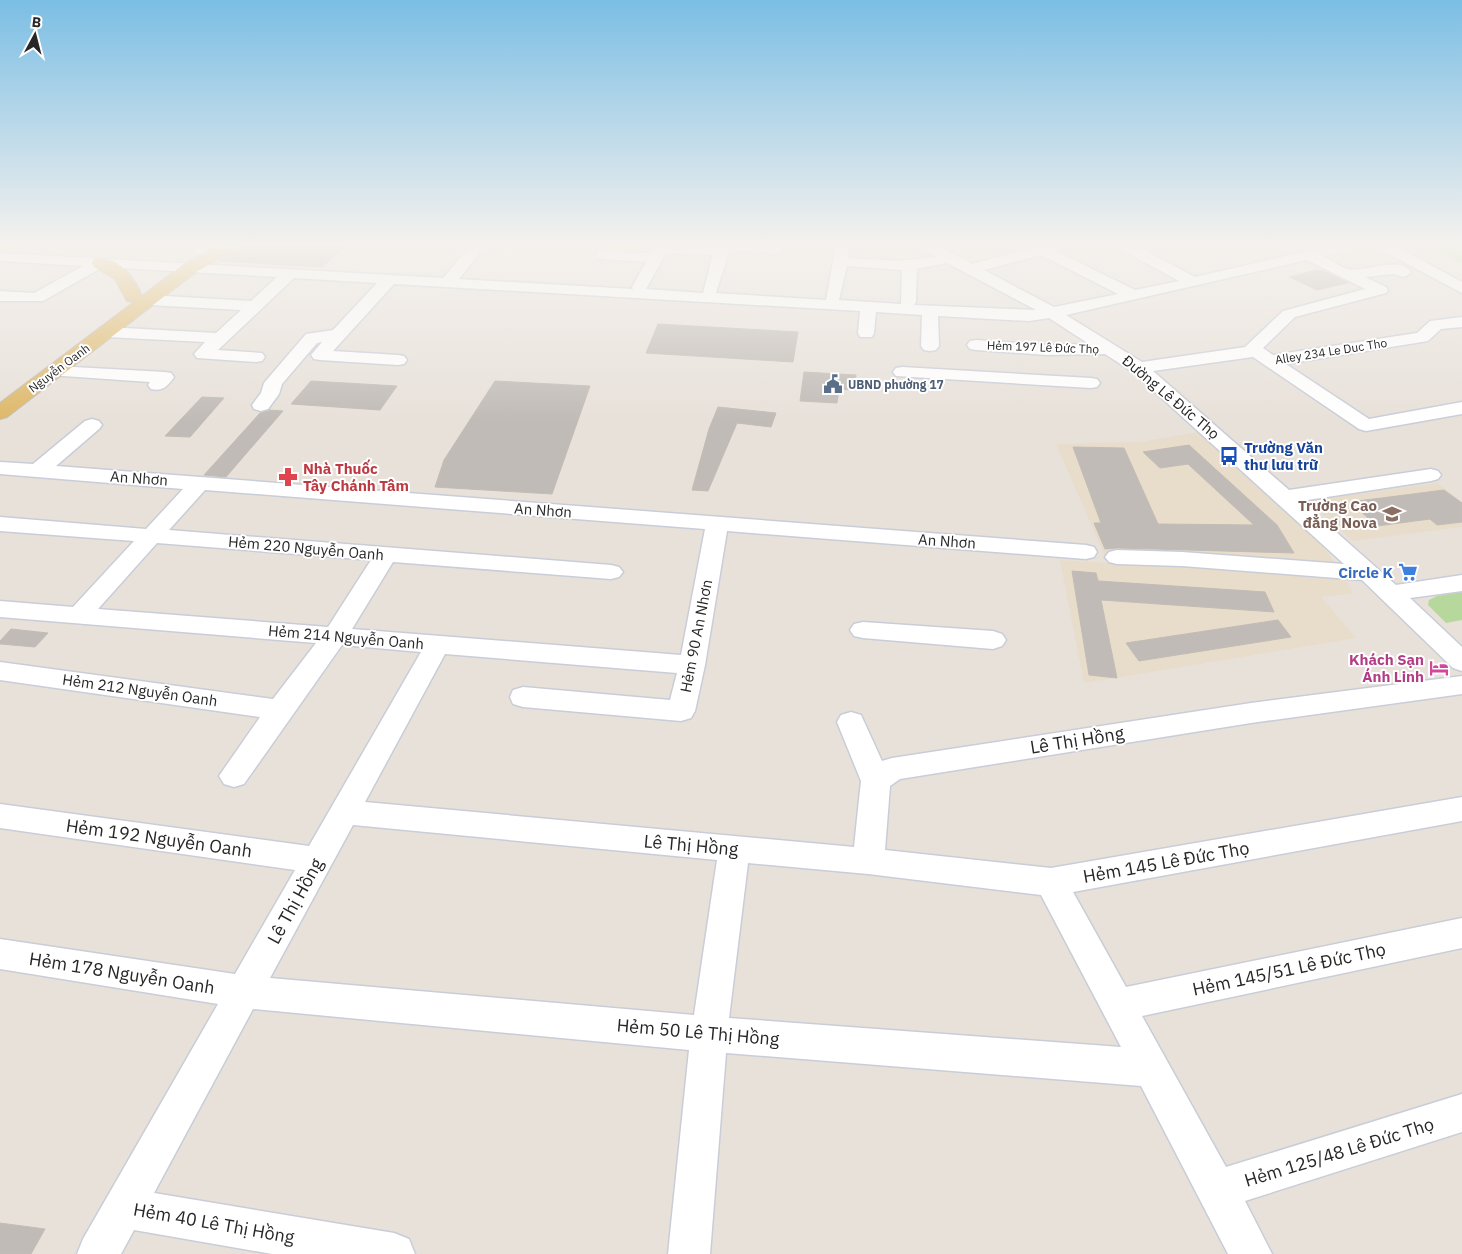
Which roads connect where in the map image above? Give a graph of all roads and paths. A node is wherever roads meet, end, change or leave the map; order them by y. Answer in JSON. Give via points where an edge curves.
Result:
{"nodes":[{"id":1,"x":132,"y":305,"type":"edge"},
{"id":2,"x":134,"y":305,"type":"edge"},
{"id":3,"x":235,"y":305,"type":"edge"},
{"id":4,"x":366,"y":305,"type":"edge"},
{"id":5,"x":830,"y":305,"type":"edge"},
{"id":6,"x":954,"y":305,"type":"edge"},
{"id":7,"x":1043,"y":305,"type":"edge"},
{"id":8,"x":1083,"y":305,"type":"edge"},
{"id":9,"x":1322,"y":305,"type":"edge"},
{"id":10,"x":256,"y":306,"type":"joint"},
{"id":11,"x":868,"y":307,"type":"junction"},
{"id":12,"x":930,"y":310,"type":"junction"},
{"id":13,"x":1054,"y":310,"type":"junction"},
{"id":14,"x":968,"y":313,"type":"junction"},
{"id":15,"x":1462,"y":322,"type":"edge"},
{"id":16,"x":1436,"y":325,"type":"junction"},
{"id":17,"x":106,"y":332,"type":"junction"},
{"id":18,"x":866,"y":333,"type":"dead end"},
{"id":19,"x":338,"y":335,"type":"junction"},
{"id":20,"x":220,"y":338,"type":"junction"},
{"id":21,"x":1462,"y":339,"type":"edge"},
{"id":22,"x":976,"y":345,"type":"junction"},
{"id":23,"x":930,"y":346,"type":"dead end"},
{"id":24,"x":1111,"y":349,"type":"junction"},
{"id":25,"x":1263,"y":356,"type":"junction"},
{"id":26,"x":256,"y":357,"type":"dead end"},
{"id":27,"x":398,"y":360,"type":"dead end"},
{"id":28,"x":1139,"y":368,"type":"junction"},
{"id":29,"x":55,"y":371,"type":"junction"},
{"id":30,"x":902,"y":372,"type":"dead end"},
{"id":31,"x":983,"y":377,"type":"junction"},
{"id":32,"x":1091,"y":383,"type":"dead end"},
{"id":33,"x":156,"y":385,"type":"dead end"},
{"id":34,"x":0,"y":397,"type":"edge"},
{"id":35,"x":261,"y":405,"type":"dead end"},
{"id":36,"x":1462,"y":408,"type":"edge"},
{"id":37,"x":0,"y":412,"type":"edge"},
{"id":38,"x":92,"y":424,"type":"dead end"},
{"id":39,"x":0,"y":468,"type":"edge"},
{"id":40,"x":38,"y":471,"type":"junction"},
{"id":41,"x":1431,"y":476,"type":"dead end"},
{"id":42,"x":200,"y":483,"type":"junction"},
{"id":43,"x":1285,"y":497,"type":"junction"},
{"id":44,"x":0,"y":524,"type":"edge"},
{"id":45,"x":717,"y":524,"type":"junction"},
{"id":46,"x":152,"y":536,"type":"junction"},
{"id":47,"x":1086,"y":552,"type":"dead end"},
{"id":48,"x":386,"y":554,"type":"junction"},
{"id":49,"x":1116,"y":557,"type":"dead end"},
{"id":50,"x":611,"y":572,"type":"dead end"},
{"id":51,"x":1369,"y":573,"type":"junction"},
{"id":52,"x":1462,"y":583,"type":"edge"},
{"id":53,"x":1391,"y":593,"type":"junction"},
{"id":54,"x":0,"y":609,"type":"edge"},
{"id":55,"x":79,"y":616,"type":"junction"},
{"id":56,"x":863,"y":630,"type":"dead end"},
{"id":57,"x":335,"y":636,"type":"junction"},
{"id":58,"x":994,"y":640,"type":"dead end"},
{"id":59,"x":438,"y":644,"type":"junction"},
{"id":60,"x":1462,"y":662,"type":"edge"},
{"id":61,"x":692,"y":665,"type":"junction"},
{"id":62,"x":0,"y":671,"type":"edge"},
{"id":63,"x":1462,"y":685,"type":"edge"},
{"id":64,"x":523,"y":697,"type":"dead end"},
{"id":65,"x":280,"y":710,"type":"junction"},
{"id":66,"x":851,"y":722,"type":"dead end"},
{"id":67,"x":234,"y":776,"type":"dead end"},
{"id":68,"x":876,"y":781,"type":"junction"},
{"id":69,"x":1462,"y":809,"type":"edge"},
{"id":70,"x":344,"y":812,"type":"junction"},
{"id":71,"x":0,"y":816,"type":"edge"},
{"id":72,"x":734,"y":850,"type":"junction"},
{"id":73,"x":318,"y":860,"type":"junction"},
{"id":74,"x":868,"y":861,"type":"junction"},
{"id":75,"x":1051,"y":882,"type":"junction"},
{"id":76,"x":1462,"y":933,"type":"edge"},
{"id":77,"x":0,"y":954,"type":"edge"},
{"id":78,"x":244,"y":992,"type":"junction"},
{"id":79,"x":1117,"y":1005,"type":"junction"},
{"id":80,"x":709,"y":1034,"type":"junction"},
{"id":81,"x":1151,"y":1068,"type":"junction"},
{"id":82,"x":1462,"y":1114,"type":"edge"},
{"id":83,"x":1217,"y":1190,"type":"junction"},
{"id":84,"x":124,"y":1208,"type":"junction"},
{"id":85,"x":98,"y":1254,"type":"edge"},
{"id":86,"x":394,"y":1254,"type":"edge"},
{"id":87,"x":689,"y":1254,"type":"edge"},
{"id":88,"x":1251,"y":1254,"type":"edge"}],
"edges":[{"from":1,"to":34,"type":"main road","name":"Nguyễn Oanh"},
{"from":2,"to":17,"type":"main road","name":"Nguyễn Oanh"},
{"from":3,"to":10,"type":"street"},
{"from":4,"to":19,"type":"street"},
{"from":5,"to":11,"type":"street"},
{"from":6,"to":13,"type":"street"},
{"from":7,"to":13,"type":"street","name":"Đường Lê Đức Thọ"},
{"from":8,"to":13,"type":"street"},
{"from":9,"to":25,"type":"street","via":[[1289,314],[1253,348]]},
{"from":10,"to":20,"type":"street"},
{"from":11,"to":12,"type":"street"},
{"from":11,"to":18,"type":"street"},
{"from":12,"to":14,"type":"street"},
{"from":12,"to":23,"type":"street"},
{"from":13,"to":14,"type":"street","via":[[1029,316]]},
{"from":13,"to":24,"type":"street","name":"Đường Lê Đức Thọ"},
{"from":14,"to":22,"type":"street"},
{"from":15,"to":16,"type":"street","name":"Alley 234 Le Duc Tho"},
{"from":16,"to":21,"type":"street"},
{"from":16,"to":25,"type":"street","name":"Alley 234 Le Duc Tho","via":[[1422,337]]},
{"from":17,"to":20,"type":"street"},
{"from":17,"to":29,"type":"main road","name":"Nguyễn Oanh"},
{"from":19,"to":27,"type":"street","via":[[320,355]]},
{"from":19,"to":35,"type":"street","via":[[314,337],[273,383],[270,394]]},
{"from":20,"to":26,"type":"street","via":[[203,354]]},
{"from":22,"to":24,"type":"street","name":"Hẻm 197 Lê Đức Thọ","via":[[1046,350]]},
{"from":22,"to":31,"type":"street"},
{"from":24,"to":28,"type":"street","name":"Đường Lê Đức Thọ"},
{"from":25,"to":28,"type":"street","name":"Alley 234 Le Duc Tho"},
{"from":25,"to":36,"type":"street","via":[[1366,425]]},
{"from":28,"to":43,"type":"street","name":"Đường Lê Đức Thọ"},
{"from":29,"to":33,"type":"street","via":[[165,377]]},
{"from":29,"to":37,"type":"main road","name":"Nguyễn Oanh"},
{"from":30,"to":31,"type":"street"},
{"from":31,"to":32,"type":"street"},
{"from":38,"to":40,"type":"street"},
{"from":39,"to":40,"type":"street","name":"An Nhơn"},
{"from":40,"to":42,"type":"street","name":"An Nhơn"},
{"from":41,"to":43,"type":"street"},
{"from":42,"to":45,"type":"street","name":"An Nhơn"},
{"from":42,"to":46,"type":"street"},
{"from":43,"to":51,"type":"street","name":"Đường Lê Đức Thọ"},
{"from":44,"to":46,"type":"street","name":"Hẻm 220 Nguyễn Oanh"},
{"from":45,"to":47,"type":"street","name":"An Nhơn"},
{"from":45,"to":61,"type":"street","name":"Hẻm 90 An Nhơn"},
{"from":46,"to":48,"type":"street","name":"Hẻm 220 Nguyễn Oanh"},
{"from":46,"to":55,"type":"street"},
{"from":48,"to":50,"type":"street","name":"Hẻm 220 Nguyễn Oanh"},
{"from":48,"to":57,"type":"street"},
{"from":49,"to":51,"type":"street"},
{"from":51,"to":53,"type":"street","name":"Đường Lê Đức Thọ"},
{"from":52,"to":53,"type":"street"},
{"from":53,"to":60,"type":"street","name":"Đường Lê Đức Thọ"},
{"from":54,"to":55,"type":"street","name":"Hẻm 214 Nguyễn Oanh"},
{"from":55,"to":57,"type":"street","name":"Hẻm 214 Nguyễn Oanh"},
{"from":56,"to":58,"type":"street"},
{"from":57,"to":59,"type":"street","name":"Hẻm 214 Nguyễn Oanh"},
{"from":57,"to":65,"type":"street"},
{"from":59,"to":61,"type":"street","name":"Hẻm 214 Nguyễn Oanh"},
{"from":59,"to":70,"type":"street"},
{"from":61,"to":64,"type":"street","name":"Hẻm 90 An Nhơn","via":[[681,711]]},
{"from":62,"to":65,"type":"street","name":"Hẻm 212 Nguyễn Oanh"},
{"from":63,"to":68,"type":"street","name":"Lê Thị Hồng","via":[[1241,714],[892,769]]},
{"from":65,"to":67,"type":"street"},
{"from":66,"to":68,"type":"street"},
{"from":68,"to":74,"type":"street"},
{"from":69,"to":75,"type":"street","name":"Hẻm 145 Lê Đức Thọ"},
{"from":70,"to":72,"type":"street","name":"Lê Thị Hồng"},
{"from":70,"to":73,"type":"street","name":"Lê Thị Hồng"},
{"from":71,"to":73,"type":"street","name":"Hẻm 192 Nguyễn Oanh"},
{"from":72,"to":74,"type":"street","name":"Lê Thị Hồng"},
{"from":72,"to":80,"type":"street"},
{"from":73,"to":78,"type":"street","name":"Lê Thị Hồng"},
{"from":74,"to":75,"type":"street","name":"Hẻm 145 Lê Đức Thọ"},
{"from":75,"to":79,"type":"street"},
{"from":76,"to":79,"type":"street","name":"Hẻm 145/51 Lê Đức Thọ"},
{"from":77,"to":78,"type":"street","name":"Hẻm 178 Nguyễn Oanh"},
{"from":78,"to":80,"type":"street","name":"Hẻm 50 Lê Thị Hồng"},
{"from":78,"to":84,"type":"street","name":"Lê Thị Hồng"},
{"from":79,"to":81,"type":"street"},
{"from":80,"to":81,"type":"street","name":"Hẻm 50 Lê Thị Hồng"},
{"from":80,"to":87,"type":"street"},
{"from":81,"to":83,"type":"street"},
{"from":82,"to":83,"type":"street","name":"Hẻm 125/48 Lê Đức Thọ"},
{"from":83,"to":88,"type":"street"},
{"from":84,"to":85,"type":"street","name":"Lê Thị Hồng"},
{"from":84,"to":86,"type":"street","name":"Hẻm 40 Lê Thị Hồng"}]}
